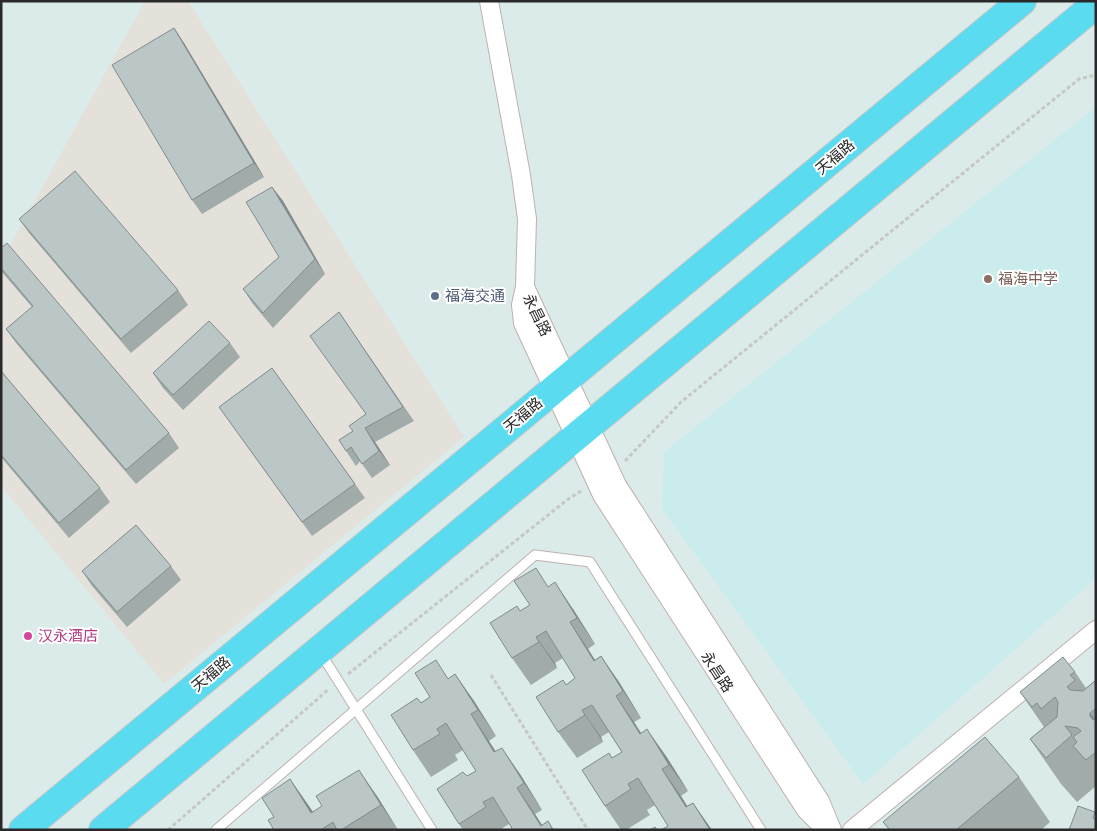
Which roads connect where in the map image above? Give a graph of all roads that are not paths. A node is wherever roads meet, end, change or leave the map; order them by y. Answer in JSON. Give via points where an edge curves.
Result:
{"nodes":[{"id":1,"x":489,"y":1,"type":"edge"},
{"id":2,"x":1022,"y":1,"type":"edge"},
{"id":3,"x":1096,"y":4,"type":"edge"},
{"id":4,"x":1096,"y":27,"type":"edge"},
{"id":5,"x":1042,"y":49,"type":"junction"},
{"id":6,"x":560,"y":384,"type":"junction"},
{"id":7,"x":582,"y":431,"type":"junction"},
{"id":8,"x":1096,"y":630,"type":"edge"},
{"id":9,"x":318,"y":650,"type":"junction"},
{"id":10,"x":356,"y":710,"type":"junction"},
{"id":11,"x":23,"y":830,"type":"edge"},
{"id":12,"x":103,"y":830,"type":"edge"},
{"id":13,"x":216,"y":830,"type":"edge"},
{"id":14,"x":432,"y":830,"type":"edge"},
{"id":15,"x":760,"y":830,"type":"edge"},
{"id":16,"x":826,"y":830,"type":"edge"},
{"id":17,"x":832,"y":830,"type":"edge"},
{"id":18,"x":852,"y":830,"type":"edge"}],
"edges":[{"from":1,"to":6,"type":"street","name":"永昌路","via":[[527,219],[525,288]]},
{"from":2,"to":6,"type":"main road","name":"天福路"},
{"from":3,"to":5,"type":"main road"},
{"from":4,"to":5,"type":"main road"},
{"from":5,"to":7,"type":"main road"},
{"from":6,"to":7,"type":"street","name":"永昌路"},
{"from":6,"to":11,"type":"main road","name":"天福路"},
{"from":7,"to":9,"type":"main road"},
{"from":7,"to":16,"type":"street","name":"永昌路","via":[[602,496],[806,810]]},
{"from":7,"to":17,"type":"street","name":"永昌路","via":[[820,801]]},
{"from":8,"to":18,"type":"street"},
{"from":9,"to":10,"type":"lane"},
{"from":9,"to":12,"type":"main road"},
{"from":10,"to":13,"type":"lane"},
{"from":10,"to":14,"type":"lane"},
{"from":10,"to":15,"type":"lane","via":[[535,555],[590,562]]}]}
